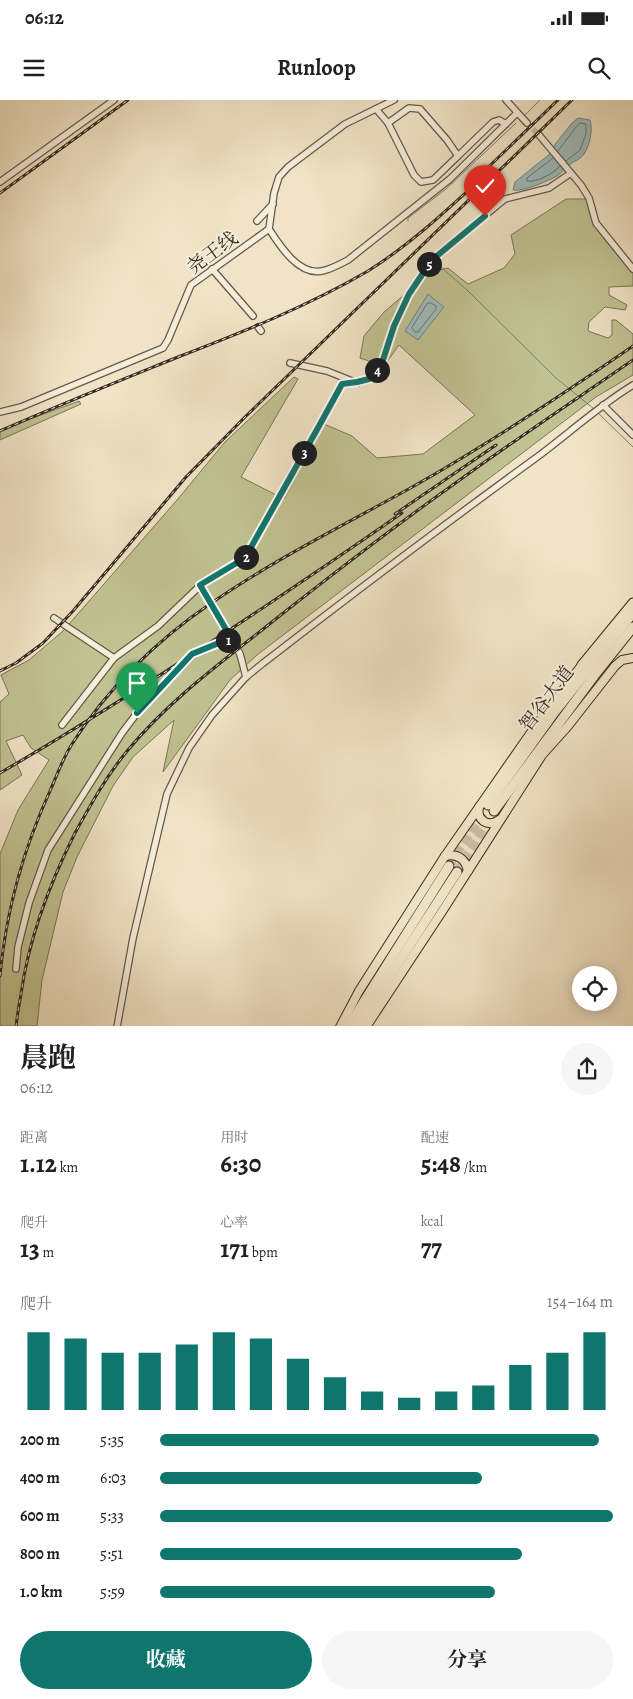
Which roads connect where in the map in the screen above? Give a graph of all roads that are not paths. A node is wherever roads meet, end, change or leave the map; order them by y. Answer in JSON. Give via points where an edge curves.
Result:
{"nodes":[{"id":1,"x":114,"y":100,"type":"edge"},
{"id":2,"x":394,"y":100,"type":"edge"},
{"id":3,"x":506,"y":100,"type":"edge"},
{"id":4,"x":376,"y":109,"type":"junction"},
{"id":5,"x":517,"y":113,"type":"junction"},
{"id":6,"x":388,"y":123,"type":"junction"},
{"id":7,"x":527,"y":123,"type":"tunnel mouth"},
{"id":8,"x":506,"y":124,"type":"junction"},
{"id":9,"x":539,"y":135,"type":"tunnel mouth"},
{"id":10,"x":458,"y":156,"type":"junction"},
{"id":11,"x":570,"y":171,"type":"junction"},
{"id":12,"x":0,"y":182,"type":"edge"},
{"id":13,"x":273,"y":204,"type":"junction"},
{"id":14,"x":257,"y":221,"type":"dead end"},
{"id":15,"x":269,"y":229,"type":"junction"},
{"id":16,"x":633,"y":269,"type":"edge"},
{"id":17,"x":212,"y":270,"type":"junction"},
{"id":18,"x":253,"y":316,"type":"dead end"},
{"id":19,"x":290,"y":363,"type":"dead end"},
{"id":20,"x":357,"y":382,"type":"junction"},
{"id":21,"x":633,"y":385,"type":"edge"},
{"id":22,"x":602,"y":405,"type":"junction"},
{"id":23,"x":0,"y":412,"type":"edge"},
{"id":24,"x":633,"y":435,"type":"edge"},
{"id":25,"x":200,"y":585,"type":"junction"},
{"id":26,"x":633,"y":597,"type":"edge"},
{"id":27,"x":633,"y":604,"type":"edge"},
{"id":28,"x":633,"y":613,"type":"edge"},
{"id":29,"x":54,"y":618,"type":"dead end"},
{"id":30,"x":633,"y":627,"type":"edge"},
{"id":31,"x":633,"y":634,"type":"edge"},
{"id":32,"x":231,"y":638,"type":"junction"},
{"id":33,"x":114,"y":658,"type":"junction"},
{"id":34,"x":633,"y":658,"type":"edge"},
{"id":35,"x":582,"y":665,"type":"junction"},
{"id":36,"x":246,"y":677,"type":"junction"},
{"id":37,"x":62,"y":725,"type":"dead end"},
{"id":38,"x":542,"y":755,"type":"junction"},
{"id":39,"x":491,"y":809,"type":"junction"},
{"id":40,"x":444,"y":856,"type":"junction"},
{"id":41,"x":453,"y":869,"type":"tunnel mouth"},
{"id":42,"x":468,"y":871,"type":"junction"},
{"id":43,"x":16,"y":969,"type":"dead end"},
{"id":44,"x":118,"y":1026,"type":"edge"},
{"id":45,"x":348,"y":1026,"type":"edge"},
{"id":46,"x":366,"y":1026,"type":"edge"}],
"edges":[{"from":1,"to":12,"type":"street"},
{"from":2,"to":4,"type":"street"},
{"from":3,"to":5,"type":"street"},
{"from":4,"to":6,"type":"street"},
{"from":4,"to":13,"type":"street","via":[[339,128],[288,167],[279,177]]},
{"from":5,"to":7,"type":"street"},
{"from":5,"to":8,"type":"street"},
{"from":6,"to":10,"type":"street","via":[[409,108],[420,109]]},
{"from":6,"to":10,"type":"street","via":[[421,182],[433,180]]},
{"from":8,"to":10,"type":"street","via":[[499,120],[493,122]]},
{"from":8,"to":15,"type":"street","via":[[450,179],[348,260],[329,269],[320,272],[302,267]]},
{"from":9,"to":11,"type":"street"},
{"from":11,"to":16,"type":"street","via":[[589,198],[596,223]]},
{"from":11,"to":20,"type":"street","via":[[549,188],[504,199],[432,260],[409,294],[382,363],[369,379]]},
{"from":13,"to":14,"type":"street"},
{"from":13,"to":15,"type":"street"},
{"from":15,"to":17,"type":"street","name":"尧王线"},
{"from":17,"to":18,"type":"street"},
{"from":17,"to":23,"type":"street","name":"尧王线","via":[[192,285],[162,348],[21,407]]},
{"from":19,"to":20,"type":"street"},
{"from":20,"to":25,"type":"street","via":[[342,384],[245,558]]},
{"from":21,"to":22,"type":"street"},
{"from":22,"to":24,"type":"street"},
{"from":22,"to":36,"type":"street"},
{"from":25,"to":32,"type":"street"},
{"from":25,"to":33,"type":"street","via":[[158,626]]},
{"from":26,"to":35,"type":"main road"},
{"from":27,"to":35,"type":"highway"},
{"from":28,"to":39,"type":"highway","name":"智谷大道","via":[[554,713]]},
{"from":29,"to":33,"type":"street"},
{"from":30,"to":39,"type":"highway","name":"智谷大道"},
{"from":31,"to":38,"type":"highway"},
{"from":32,"to":36,"type":"street","via":[[240,654]]},
{"from":32,"to":43,"type":"street","via":[[192,654],[122,733],[48,850],[29,902]]},
{"from":33,"to":37,"type":"street"},
{"from":34,"to":38,"type":"main road","via":[[622,660],[615,666]]},
{"from":35,"to":39,"type":"main road","via":[[532,731]]},
{"from":36,"to":44,"type":"street","via":[[212,715],[189,748],[167,794],[133,938]]},
{"from":38,"to":39,"type":"main road"},
{"from":39,"to":40,"type":"main road"},
{"from":39,"to":42,"type":"main road"},
{"from":40,"to":42,"type":"main road","via":[[460,857]]},
{"from":40,"to":45,"type":"main road","via":[[359,991]]},
{"from":41,"to":45,"type":"highway"},
{"from":42,"to":46,"type":"main road"}]}
